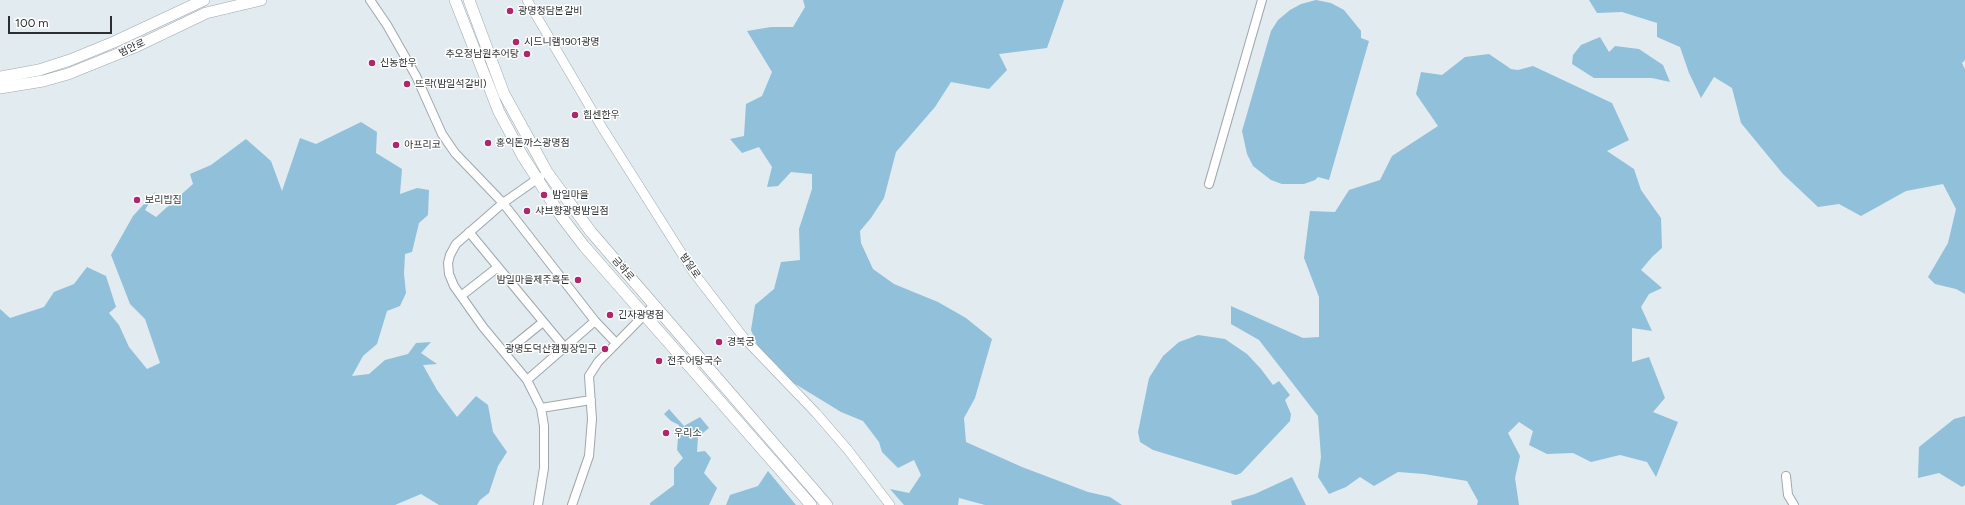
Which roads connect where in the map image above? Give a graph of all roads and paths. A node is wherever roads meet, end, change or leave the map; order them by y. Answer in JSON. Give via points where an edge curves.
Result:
{"nodes":[{"id":1,"x":204,"y":0,"type":"edge"},
{"id":2,"x":261,"y":0,"type":"edge"},
{"id":3,"x":370,"y":0,"type":"edge"},
{"id":4,"x":456,"y":0,"type":"edge"},
{"id":5,"x":527,"y":0,"type":"edge"},
{"id":6,"x":1262,"y":0,"type":"edge"},
{"id":7,"x":471,"y":2,"type":"edge"},
{"id":8,"x":0,"y":77,"type":"edge"},
{"id":9,"x":0,"y":88,"type":"edge"},
{"id":10,"x":547,"y":172,"type":"junction"},
{"id":11,"x":537,"y":179,"type":"junction"},
{"id":12,"x":1209,"y":184,"type":"dead end"},
{"id":13,"x":503,"y":203,"type":"junction"},
{"id":14,"x":470,"y":232,"type":"junction"},
{"id":15,"x":498,"y":266,"type":"junction"},
{"id":16,"x":461,"y":296,"type":"junction"},
{"id":17,"x":654,"y":305,"type":"junction"},
{"id":18,"x":644,"y":314,"type":"junction"},
{"id":19,"x":596,"y":321,"type":"junction"},
{"id":20,"x":543,"y":322,"type":"junction"},
{"id":21,"x":616,"y":343,"type":"junction"},
{"id":22,"x":565,"y":348,"type":"junction"},
{"id":23,"x":506,"y":352,"type":"junction"},
{"id":24,"x":527,"y":380,"type":"junction"},
{"id":25,"x":590,"y":400,"type":"junction"},
{"id":26,"x":541,"y":408,"type":"junction"},
{"id":27,"x":1786,"y":476,"type":"dead end"},
{"id":28,"x":538,"y":505,"type":"edge"},
{"id":29,"x":572,"y":505,"type":"edge"},
{"id":30,"x":811,"y":505,"type":"edge"},
{"id":31,"x":827,"y":505,"type":"edge"},
{"id":32,"x":890,"y":505,"type":"edge"},
{"id":33,"x":1794,"y":505,"type":"edge"}],
"edges":[{"from":1,"to":8,"type":"main road","name":"범안로","via":[[70,60],[39,70]]},
{"from":2,"to":9,"type":"main road","name":"범안로","via":[[206,13],[135,47],[68,74],[43,82]]},
{"from":3,"to":13,"type":"street","via":[[416,76],[442,134],[455,153]]},
{"from":4,"to":11,"type":"main road","name":"금하로","via":[[499,112]]},
{"from":5,"to":32,"type":"street","name":"밤일로","via":[[603,130],[694,273],[744,338],[816,413]]},
{"from":6,"to":12,"type":"street"},
{"from":7,"to":10,"type":"main road","name":"금하로","via":[[504,94]]},
{"from":10,"to":11,"type":"street"},
{"from":10,"to":17,"type":"main road","name":"금하로","via":[[591,232]]},
{"from":11,"to":13,"type":"street"},
{"from":11,"to":18,"type":"main road","name":"금하로","via":[[584,246]]},
{"from":13,"to":14,"type":"street"},
{"from":13,"to":19,"type":"street"},
{"from":14,"to":15,"type":"street"},
{"from":14,"to":16,"type":"street","via":[[456,244],[448,263],[449,274]]},
{"from":15,"to":16,"type":"street"},
{"from":15,"to":20,"type":"street"},
{"from":16,"to":23,"type":"street","via":[[483,327]]},
{"from":17,"to":18,"type":"street"},
{"from":17,"to":31,"type":"main road","name":"금하로"},
{"from":18,"to":21,"type":"street"},
{"from":18,"to":30,"type":"main road","name":"금하로"},
{"from":19,"to":21,"type":"street"},
{"from":19,"to":22,"type":"street"},
{"from":20,"to":22,"type":"street"},
{"from":20,"to":23,"type":"street"},
{"from":21,"to":25,"type":"street","via":[[589,376]]},
{"from":22,"to":24,"type":"street"},
{"from":23,"to":24,"type":"street"},
{"from":24,"to":26,"type":"street"},
{"from":25,"to":26,"type":"street"},
{"from":25,"to":29,"type":"street","via":[[592,419],[589,456]]},
{"from":26,"to":28,"type":"street","via":[[544,426],[544,468]]},
{"from":27,"to":33,"type":"street","via":[[1788,495]]}]}
